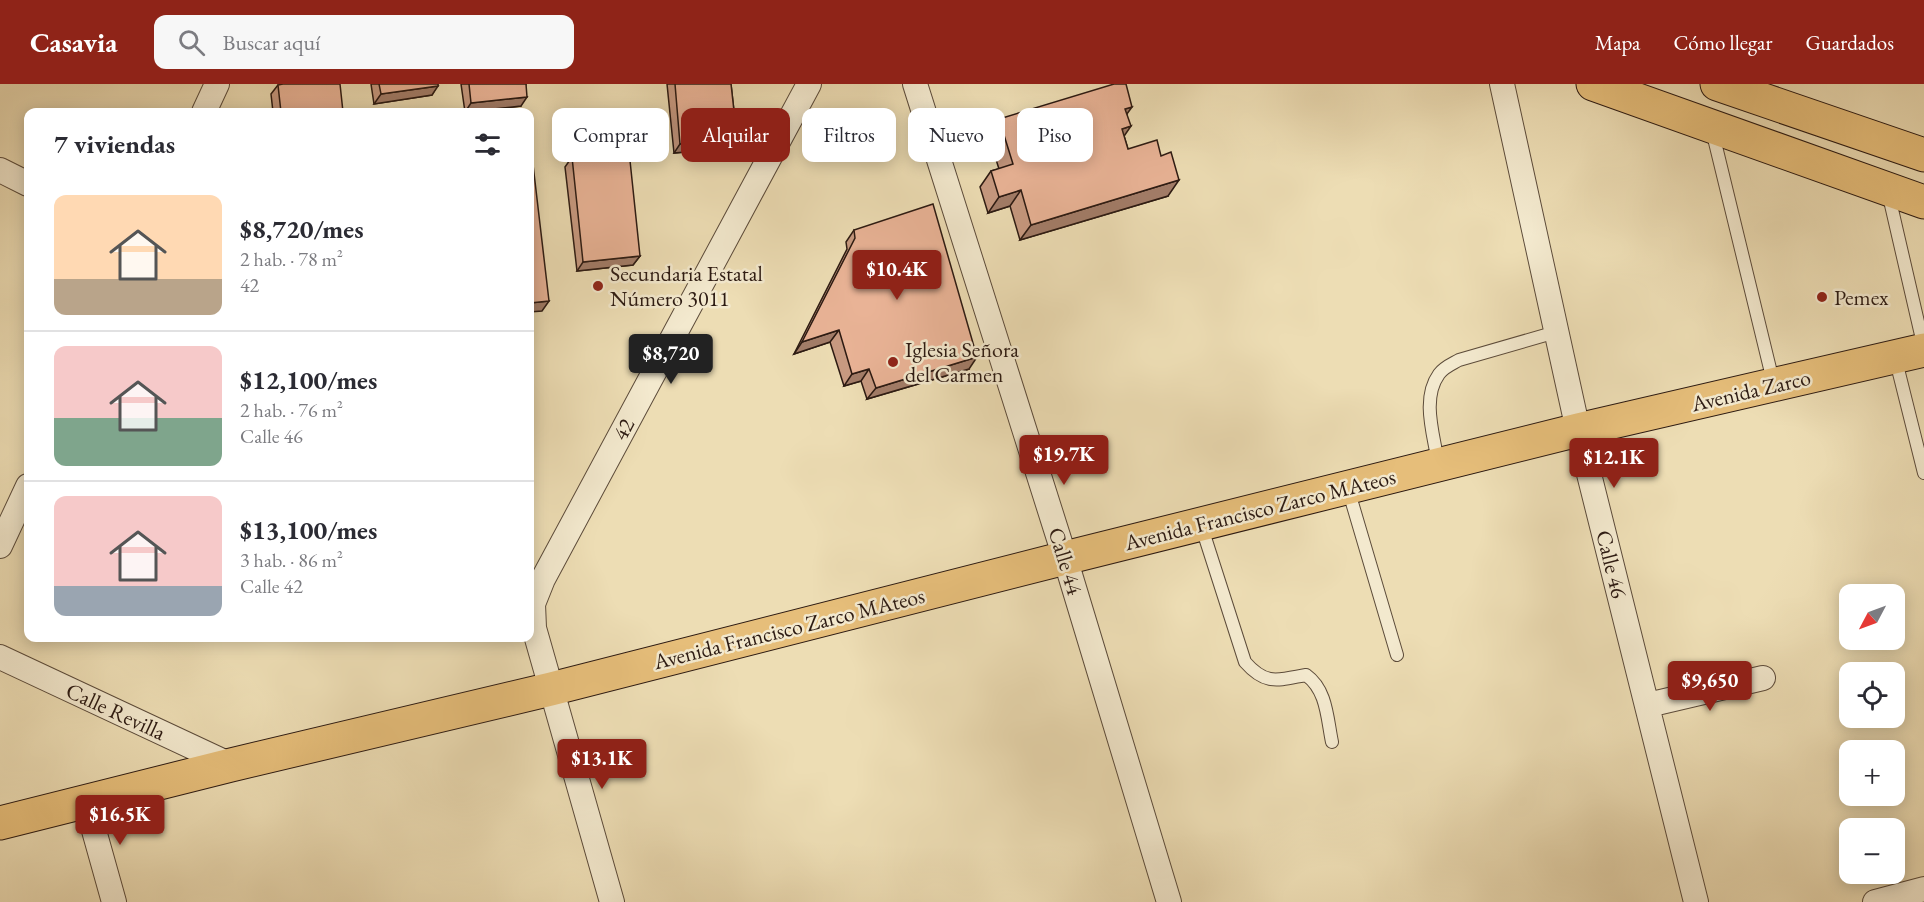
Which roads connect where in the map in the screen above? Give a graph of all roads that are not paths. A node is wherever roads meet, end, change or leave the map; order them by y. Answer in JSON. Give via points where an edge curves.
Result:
{"nodes":[{"id":1,"x":217,"y":84,"type":"edge"},
{"id":2,"x":809,"y":84,"type":"edge"},
{"id":3,"x":915,"y":84,"type":"edge"},
{"id":4,"x":1502,"y":84,"type":"edge"},
{"id":5,"x":1593,"y":84,"type":"edge"},
{"id":6,"x":1717,"y":84,"type":"edge"},
{"id":7,"x":206,"y":108,"type":"edge"},
{"id":8,"x":1711,"y":126,"type":"junction"},
{"id":9,"x":1924,"y":155,"type":"edge"},
{"id":10,"x":0,"y":170,"type":"edge"},
{"id":11,"x":24,"y":182,"type":"edge"},
{"id":12,"x":1887,"y":189,"type":"junction"},
{"id":13,"x":1924,"y":202,"type":"edge"},
{"id":14,"x":1556,"y":332,"type":"junction"},
{"id":15,"x":1914,"y":352,"type":"edge"},
{"id":16,"x":1774,"y":385,"type":"junction"},
{"id":17,"x":1578,"y":430,"type":"junction"},
{"id":18,"x":1439,"y":465,"type":"junction"},
{"id":19,"x":1924,"y":473,"type":"edge"},
{"id":20,"x":1348,"y":488,"type":"junction"},
{"id":21,"x":24,"y":495,"type":"edge"},
{"id":22,"x":1200,"y":524,"type":"junction"},
{"id":23,"x":0,"y":546,"type":"edge"},
{"id":24,"x":1065,"y":558,"type":"junction"},
{"id":25,"x":534,"y":602,"type":"edge"},
{"id":26,"x":534,"y":628,"type":"edge"},
{"id":27,"x":1397,"y":655,"type":"dead end"},
{"id":28,"x":0,"y":657,"type":"edge"},
{"id":29,"x":1763,"y":678,"type":"dead end"},
{"id":30,"x":551,"y":689,"type":"junction"},
{"id":31,"x":1648,"y":705,"type":"junction"},
{"id":32,"x":1332,"y":742,"type":"dead end"},
{"id":33,"x":231,"y":765,"type":"junction"},
{"id":34,"x":86,"y":802,"type":"junction"},
{"id":35,"x":0,"y":823,"type":"edge"},
{"id":36,"x":1924,"y":889,"type":"edge"},
{"id":37,"x":114,"y":902,"type":"edge"},
{"id":38,"x":612,"y":902,"type":"edge"},
{"id":39,"x":1169,"y":902,"type":"edge"},
{"id":40,"x":1696,"y":902,"type":"edge"},
{"id":41,"x":1875,"y":902,"type":"edge"}],
"edges":[{"from":1,"to":7,"type":"street"},
{"from":2,"to":25,"type":"street","name":"42"},
{"from":3,"to":24,"type":"street","name":"Calle 44"},
{"from":4,"to":14,"type":"street","name":"Calle 46"},
{"from":5,"to":8,"type":"main road"},
{"from":6,"to":9,"type":"main road"},
{"from":8,"to":12,"type":"main road"},
{"from":8,"to":16,"type":"lane"},
{"from":10,"to":11,"type":"street"},
{"from":12,"to":13,"type":"main road"},
{"from":12,"to":15,"type":"lane"},
{"from":14,"to":17,"type":"street","name":"Calle 46"},
{"from":14,"to":18,"type":"lane","via":[[1459,360],[1440,372],[1430,398]]},
{"from":15,"to":16,"type":"main road","name":"Avenida Zarco"},
{"from":15,"to":19,"type":"lane"},
{"from":16,"to":17,"type":"main road","name":"Avenida Zarco"},
{"from":17,"to":18,"type":"main road","name":"Avenida Francisco Zarco MAteos"},
{"from":17,"to":31,"type":"street","name":"Calle 46"},
{"from":18,"to":20,"type":"main road","name":"Avenida Francisco Zarco MAteos"},
{"from":20,"to":22,"type":"main road","name":"Avenida Francisco Zarco MAteos"},
{"from":20,"to":27,"type":"lane"},
{"from":21,"to":23,"type":"street"},
{"from":22,"to":24,"type":"main road","name":"Avenida Francisco Zarco MAteos"},
{"from":22,"to":32,"type":"lane","via":[[1245,662],[1256,674],[1274,680],[1306,675],[1316,682],[1323,696]]},
{"from":24,"to":30,"type":"main road","name":"Avenida Francisco Zarco MAteos"},
{"from":24,"to":39,"type":"street","name":"Calle 44"},
{"from":26,"to":30,"type":"street","name":"42"},
{"from":28,"to":33,"type":"street","name":"Calle Revilla"},
{"from":29,"to":31,"type":"street"},
{"from":30,"to":33,"type":"main road","name":"Avenida Francisco Zarco MAteos"},
{"from":30,"to":38,"type":"street","name":"42"},
{"from":31,"to":40,"type":"street","name":"Calle 46"},
{"from":33,"to":34,"type":"main road","name":"Avenida Francisco Zarco MAteos"},
{"from":34,"to":35,"type":"main road","name":"Avenida Francisco Zarco MAteos"},
{"from":34,"to":37,"type":"street"},
{"from":36,"to":41,"type":"street"}]}
